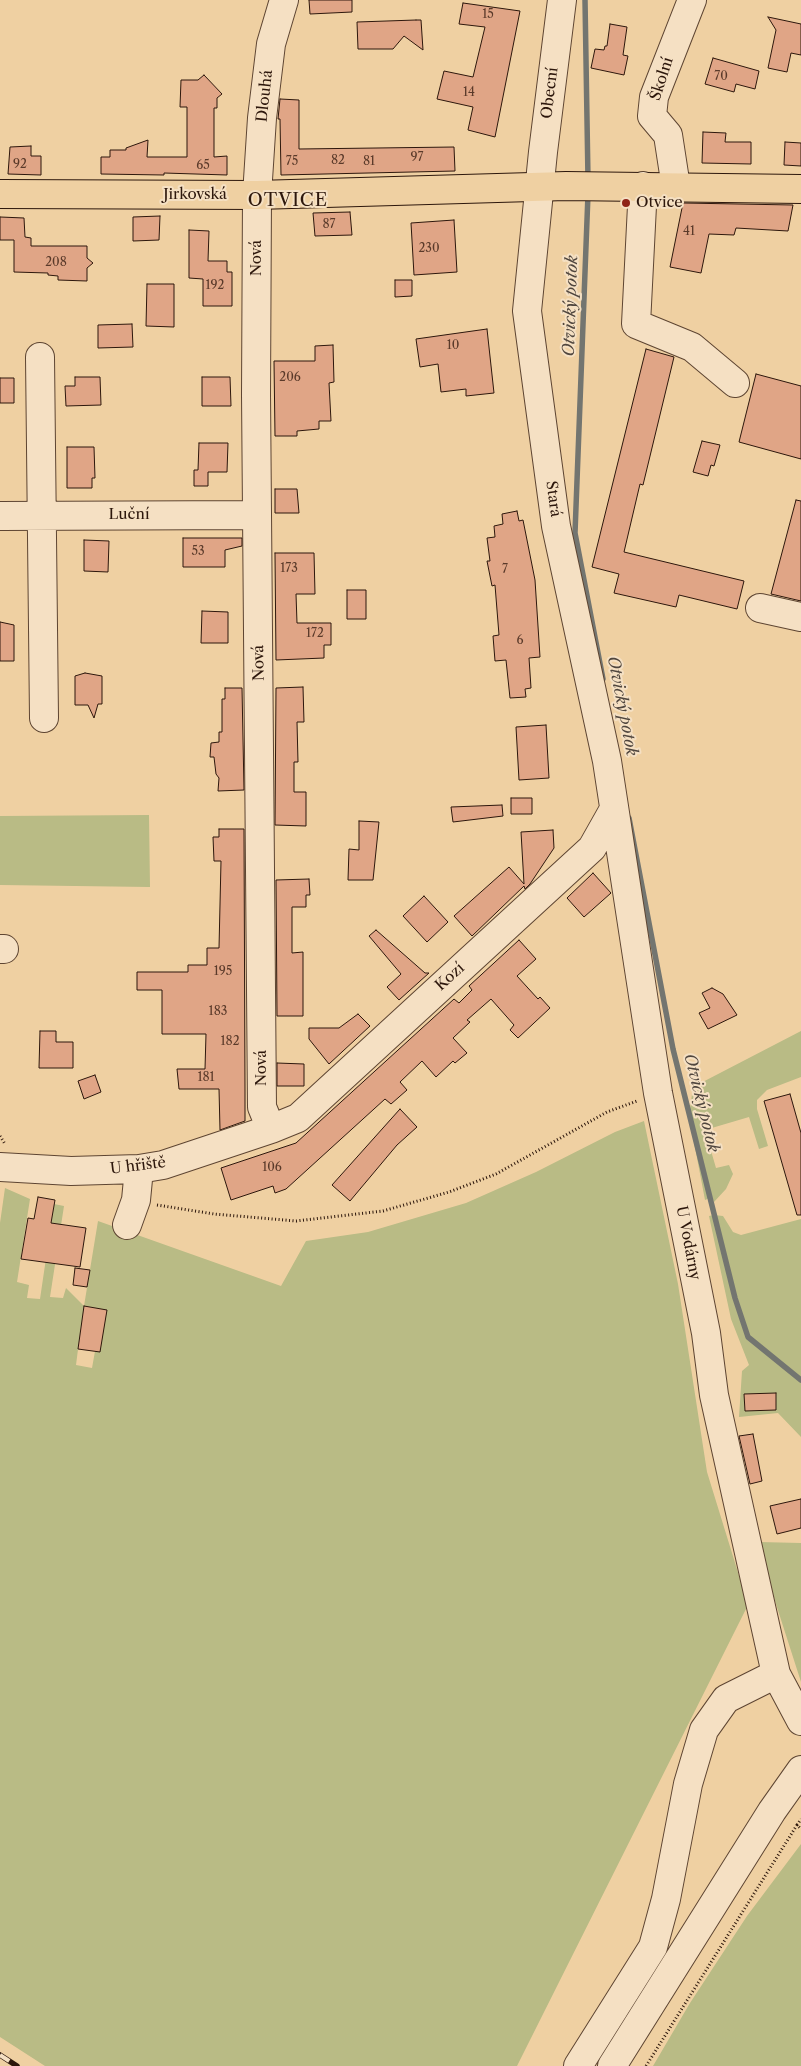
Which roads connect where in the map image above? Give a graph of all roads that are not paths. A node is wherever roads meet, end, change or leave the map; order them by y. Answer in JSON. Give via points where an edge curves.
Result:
{"nodes":[{"id":1,"x":284,"y":0,"type":"edge"},
{"id":2,"x":562,"y":0,"type":"edge"},
{"id":3,"x":692,"y":0,"type":"edge"},
{"id":4,"x":553,"y":186,"type":"junction"},
{"id":5,"x":643,"y":186,"type":"junction"},
{"id":6,"x":676,"y":187,"type":"junction"},
{"id":7,"x":801,"y":189,"type":"edge"},
{"id":8,"x":0,"y":194,"type":"edge"},
{"id":9,"x":258,"y":195,"type":"junction"},
{"id":10,"x":40,"y":357,"type":"dead end"},
{"id":11,"x":735,"y":383,"type":"dead end"},
{"id":12,"x":257,"y":515,"type":"junction"},
{"id":13,"x":0,"y":516,"type":"edge"},
{"id":14,"x":42,"y":516,"type":"junction"},
{"id":15,"x":760,"y":608,"type":"dead end"},
{"id":16,"x":801,"y":617,"type":"edge"},
{"id":17,"x":44,"y":718,"type":"dead end"},
{"id":18,"x":614,"y":809,"type":"junction"},
{"id":19,"x":271,"y":1129,"type":"junction"},
{"id":20,"x":0,"y":1167,"type":"edge"},
{"id":21,"x":139,"y":1169,"type":"junction"},
{"id":22,"x":127,"y":1225,"type":"dead end"},
{"id":23,"x":776,"y":1674,"type":"junction"},
{"id":24,"x":801,"y":1721,"type":"edge"},
{"id":25,"x":801,"y":1770,"type":"edge"},
{"id":26,"x":578,"y":2066,"type":"edge"},
{"id":27,"x":612,"y":2066,"type":"edge"}],
"edges":[{"from":1,"to":9,"type":"street","name":"Dlouhá","via":[[271,44],[262,118]]},
{"from":2,"to":4,"type":"street","name":"Obecní"},
{"from":3,"to":6,"type":"street","name":"Školní","via":[[654,97],[652,116],[668,136]]},
{"from":4,"to":5,"type":"main road","name":"Jirkovská"},
{"from":4,"to":9,"type":"main road","name":"Jirkovská"},
{"from":4,"to":18,"type":"street","name":"Stará","via":[[527,311],[556,526],[607,761]]},
{"from":5,"to":6,"type":"main road","name":"Jirkovská"},
{"from":5,"to":11,"type":"street","via":[[636,324],[692,347]]},
{"from":6,"to":7,"type":"main road","name":"Jirkovská"},
{"from":8,"to":9,"type":"main road","name":"Jirkovská"},
{"from":9,"to":12,"type":"street","name":"Nová"},
{"from":10,"to":14,"type":"street"},
{"from":12,"to":14,"type":"street","name":"Luční"},
{"from":12,"to":19,"type":"street","name":"Nová","via":[[262,1107]]},
{"from":13,"to":14,"type":"street","name":"Luční"},
{"from":14,"to":17,"type":"street"},
{"from":15,"to":16,"type":"street"},
{"from":18,"to":19,"type":"street","name":"Kozí","via":[[592,848],[298,1118]]},
{"from":18,"to":23,"type":"street","name":"U Vodárny","via":[[658,1093],[706,1333],[714,1395]]},
{"from":19,"to":21,"type":"street","name":"U hřiště","via":[[163,1165]]},
{"from":20,"to":21,"type":"street","name":"U hřiště","via":[[71,1171]]},
{"from":21,"to":22,"type":"street","via":[[136,1200]]},
{"from":23,"to":24,"type":"street","name":"U Vodárny"},
{"from":23,"to":26,"type":"street","via":[[726,1699],[704,1730],[688,1784],[666,1899],[653,1947]]},
{"from":25,"to":27,"type":"street"}]}
